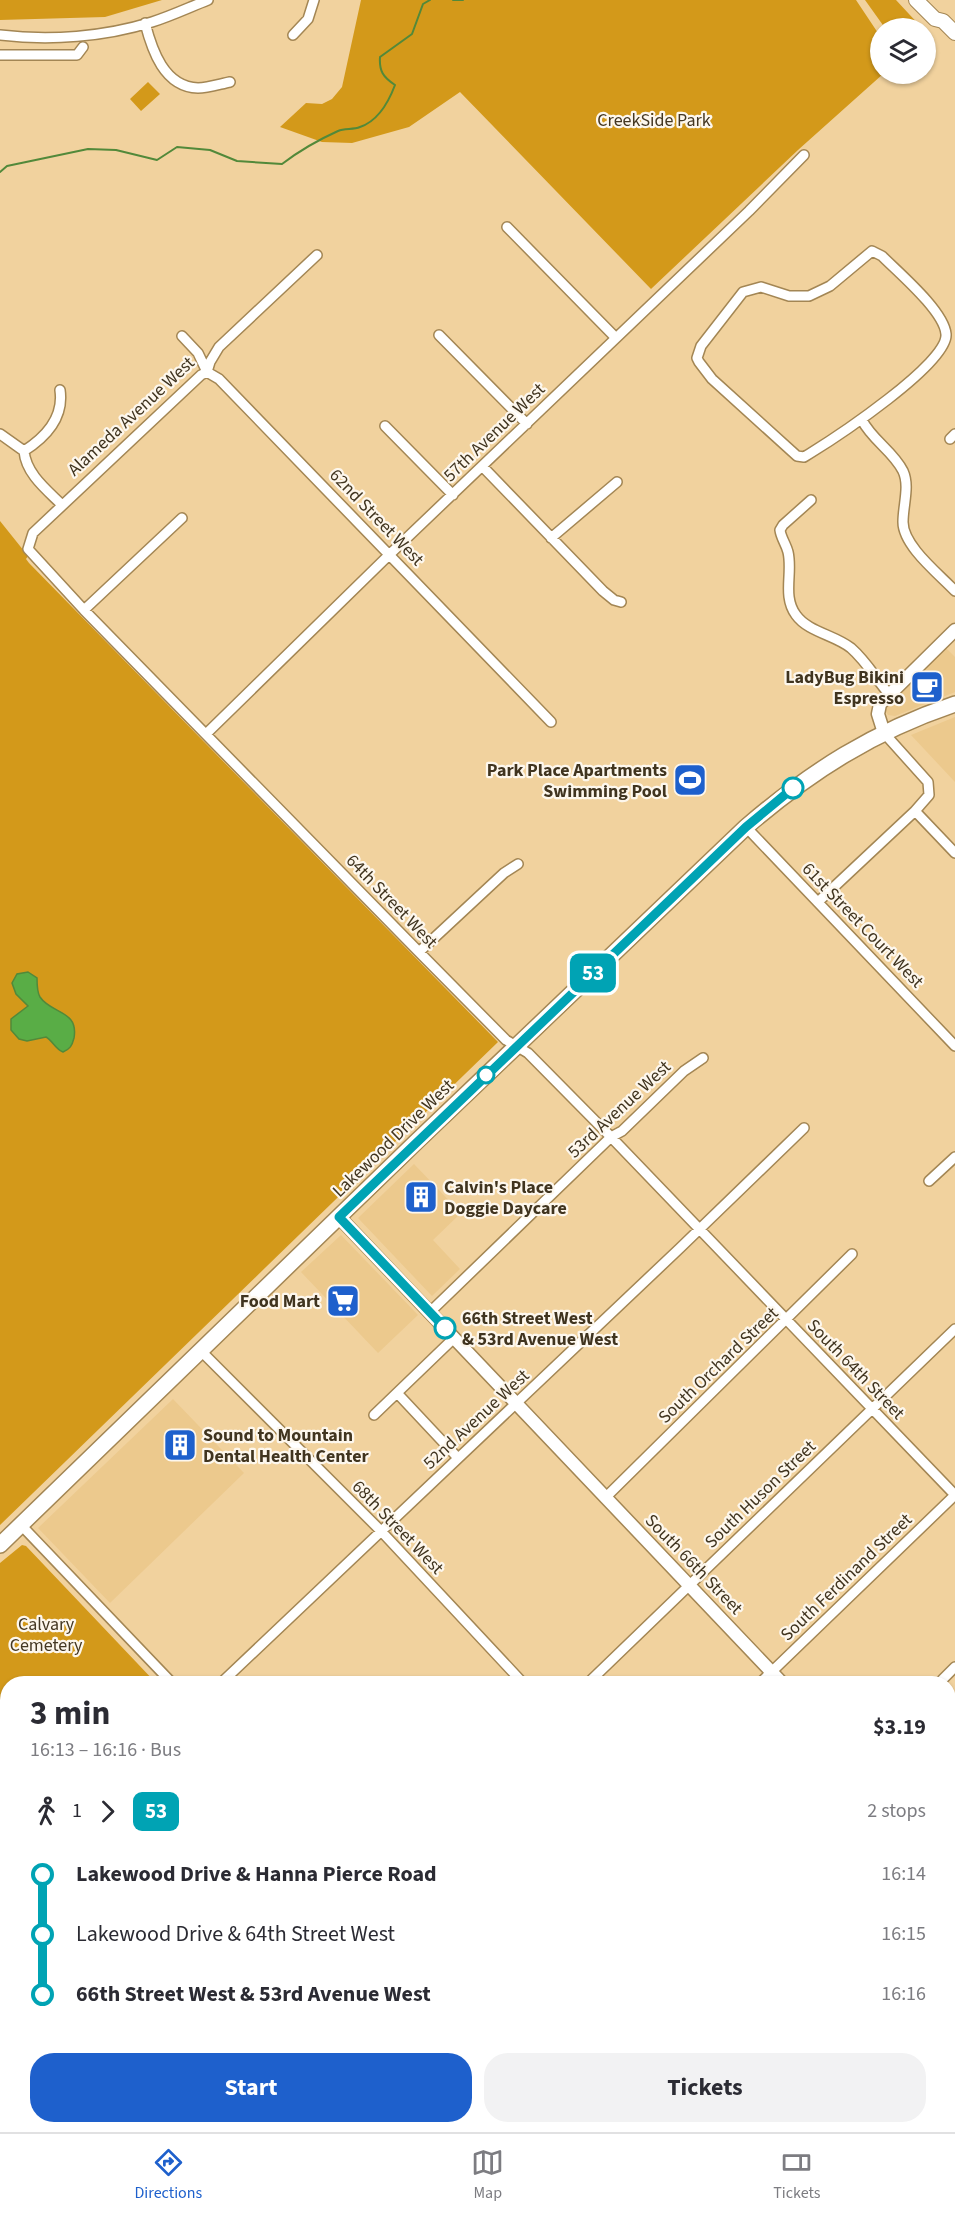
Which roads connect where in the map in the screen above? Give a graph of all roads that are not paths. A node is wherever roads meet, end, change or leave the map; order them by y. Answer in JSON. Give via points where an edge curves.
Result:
{"nodes":[{"id":1,"x":208,"y":0,"type":"edge"},
{"id":2,"x":314,"y":0,"type":"edge"},
{"id":3,"x":916,"y":0,"type":"edge"},
{"id":4,"x":928,"y":0,"type":"edge"},
{"id":5,"x":943,"y":21,"type":"junction"},
{"id":6,"x":145,"y":23,"type":"junction"},
{"id":7,"x":955,"y":33,"type":"edge"},
{"id":8,"x":293,"y":34,"type":"dead end"},
{"id":9,"x":1,"y":38,"type":"edge"},
{"id":10,"x":83,"y":47,"type":"dead end"},
{"id":11,"x":0,"y":55,"type":"edge"},
{"id":12,"x":230,"y":82,"type":"dead end"},
{"id":13,"x":804,"y":155,"type":"dead end"},
{"id":14,"x":507,"y":227,"type":"dead end"},
{"id":15,"x":317,"y":255,"type":"dead end"},
{"id":16,"x":439,"y":335,"type":"dead end"},
{"id":17,"x":182,"y":336,"type":"dead end"},
{"id":18,"x":616,"y":338,"type":"junction"},
{"id":19,"x":207,"y":372,"type":"junction"},
{"id":20,"x":60,"y":390,"type":"dead end"},
{"id":21,"x":862,"y":420,"type":"junction"},
{"id":22,"x":527,"y":424,"type":"junction"},
{"id":23,"x":385,"y":426,"type":"dead end"},
{"id":24,"x":0,"y":434,"type":"edge"},
{"id":25,"x":24,"y":452,"type":"junction"},
{"id":26,"x":482,"y":466,"type":"junction"},
{"id":27,"x":617,"y":482,"type":"dead end"},
{"id":28,"x":453,"y":495,"type":"junction"},
{"id":29,"x":812,"y":500,"type":"dead end"},
{"id":30,"x":62,"y":505,"type":"junction"},
{"id":31,"x":182,"y":518,"type":"dead end"},
{"id":32,"x":551,"y":538,"type":"junction"},
{"id":33,"x":31,"y":554,"type":"joint"},
{"id":34,"x":390,"y":554,"type":"junction"},
{"id":35,"x":955,"y":591,"type":"edge"},
{"id":36,"x":621,"y":602,"type":"dead end"},
{"id":37,"x":84,"y":610,"type":"junction"},
{"id":38,"x":955,"y":630,"type":"edge"},
{"id":39,"x":889,"y":694,"type":"junction"},
{"id":40,"x":955,"y":704,"type":"edge"},
{"id":41,"x":551,"y":722,"type":"dead end"},
{"id":42,"x":884,"y":733,"type":"junction"},
{"id":43,"x":206,"y":734,"type":"junction"},
{"id":44,"x":915,"y":811,"type":"junction"},
{"id":45,"x":746,"y":827,"type":"junction"},
{"id":46,"x":955,"y":853,"type":"edge"},
{"id":47,"x":518,"y":864,"type":"dead end"},
{"id":48,"x":819,"y":901,"type":"junction"},
{"id":49,"x":419,"y":952,"type":"junction"},
{"id":50,"x":517,"y":1046,"type":"junction"},
{"id":51,"x":955,"y":1046,"type":"edge"},
{"id":52,"x":703,"y":1058,"type":"dead end"},
{"id":53,"x":804,"y":1128,"type":"dead end"},
{"id":54,"x":611,"y":1137,"type":"junction"},
{"id":55,"x":955,"y":1157,"type":"edge"},
{"id":56,"x":929,"y":1181,"type":"dead end"},
{"id":57,"x":339,"y":1217,"type":"junction"},
{"id":58,"x":701,"y":1229,"type":"junction"},
{"id":59,"x":852,"y":1254,"type":"dead end"},
{"id":60,"x":734,"y":1264,"type":"joint"},
{"id":61,"x":429,"y":1312,"type":"junction"},
{"id":62,"x":787,"y":1321,"type":"junction"},
{"id":63,"x":955,"y":1329,"type":"edge"},
{"id":64,"x":454,"y":1338,"type":"junction"},
{"id":65,"x":200,"y":1350,"type":"junction"},
{"id":66,"x":398,"y":1394,"type":"junction"},
{"id":67,"x":516,"y":1404,"type":"junction"},
{"id":68,"x":872,"y":1409,"type":"junction"},
{"id":69,"x":374,"y":1416,"type":"dead end"},
{"id":70,"x":458,"y":1458,"type":"junction"},
{"id":71,"x":955,"y":1495,"type":"edge"},
{"id":72,"x":605,"y":1498,"type":"junction"},
{"id":73,"x":21,"y":1525,"type":"junction"},
{"id":74,"x":381,"y":1531,"type":"junction"},
{"id":75,"x":0,"y":1545,"type":"edge"},
{"id":76,"x":689,"y":1586,"type":"junction"},
{"id":77,"x":771,"y":1672,"type":"junction"},
{"id":78,"x":165,"y":1676,"type":"edge"},
{"id":79,"x":227,"y":1676,"type":"edge"},
{"id":80,"x":516,"y":1676,"type":"edge"},
{"id":81,"x":595,"y":1676,"type":"edge"},
{"id":82,"x":767,"y":1676,"type":"edge"},
{"id":83,"x":775,"y":1676,"type":"edge"}],
"edges":[{"from":1,"to":6,"type":"street"},
{"from":2,"to":8,"type":"street","via":[[308,19]]},
{"from":3,"to":5,"type":"main road","via":[[935,19]]},
{"from":4,"to":5,"type":"main road","via":[[942,13]]},
{"from":5,"to":7,"type":"main road"},
{"from":6,"to":9,"type":"street","via":[[69,37]]},
{"from":6,"to":12,"type":"street","via":[[157,60],[176,79],[198,88]]},
{"from":10,"to":11,"type":"street","via":[[77,55]]},
{"from":13,"to":18,"type":"street","name":"57th Avenue West"},
{"from":14,"to":18,"type":"street"},
{"from":15,"to":19,"type":"street","name":"Alameda Avenue West","via":[[219,347]]},
{"from":16,"to":22,"type":"street"},
{"from":17,"to":19,"type":"street","name":"62nd Street West","via":[[198,353]]},
{"from":18,"to":22,"type":"street","name":"57th Avenue West"},
{"from":19,"to":30,"type":"street","name":"Alameda Avenue West"},
{"from":19,"to":34,"type":"street","name":"62nd Street West","via":[[219,379]]},
{"from":20,"to":25,"type":"street","via":[[61,405],[55,422]]},
{"from":21,"to":21,"type":"street","via":[[935,356],[947,336],[936,312],[882,256],[872,251],[830,286],[809,296],[789,296],[761,287],[743,292],[701,346],[697,357],[702,366],[793,454],[810,454]]},
{"from":21,"to":35,"type":"street","via":[[904,473],[903,521],[907,538]]},
{"from":22,"to":26,"type":"street","name":"57th Avenue West"},
{"from":23,"to":28,"type":"street"},
{"from":24,"to":25,"type":"street"},
{"from":25,"to":30,"type":"street","via":[[31,473]]},
{"from":26,"to":28,"type":"street","name":"57th Avenue West"},
{"from":26,"to":32,"type":"street"},
{"from":27,"to":32,"type":"street"},
{"from":28,"to":34,"type":"street","name":"57th Avenue West"},
{"from":29,"to":39,"type":"street","via":[[780,530],[788,553],[792,609],[806,625],[834,637],[855,652]]},
{"from":30,"to":33,"type":"street","name":"Alameda Avenue West","via":[[33,533],[27,545]]},
{"from":31,"to":37,"type":"street"},
{"from":32,"to":36,"type":"street","via":[[603,591]]},
{"from":33,"to":37,"type":"street","name":"64th Street West"},
{"from":34,"to":41,"type":"street","name":"62nd Street West"},
{"from":34,"to":43,"type":"street","name":"57th Avenue West"},
{"from":37,"to":43,"type":"street","name":"64th Street West"},
{"from":38,"to":39,"type":"street"},
{"from":39,"to":42,"type":"street","via":[[878,710]]},
{"from":40,"to":42,"type":"main road","name":"Lakewood Drive West"},
{"from":42,"to":44,"type":"street","via":[[928,782],[929,795]]},
{"from":42,"to":45,"type":"main road","name":"Lakewood Drive West","via":[[803,781]]},
{"from":43,"to":49,"type":"street","name":"64th Street West"},
{"from":44,"to":46,"type":"street"},
{"from":44,"to":48,"type":"street"},
{"from":45,"to":48,"type":"street","name":"61st Street Court West"},
{"from":45,"to":50,"type":"main road","name":"Lakewood Drive West"},
{"from":47,"to":49,"type":"street"},
{"from":48,"to":51,"type":"street","name":"61st Street Court West"},
{"from":49,"to":50,"type":"street","name":"64th Street West","via":[[506,1040]]},
{"from":50,"to":54,"type":"street","name":"64th Street West"},
{"from":50,"to":57,"type":"main road","name":"Lakewood Drive West"},
{"from":52,"to":54,"type":"street","name":"53rd Avenue West"},
{"from":53,"to":58,"type":"street","name":"52nd Avenue West"},
{"from":54,"to":58,"type":"street","name":"64th Street West"},
{"from":54,"to":61,"type":"street","name":"53rd Avenue West"},
{"from":55,"to":56,"type":"street"},
{"from":57,"to":61,"type":"street","name":"South 66th Street"},
{"from":57,"to":65,"type":"main road","name":"Lakewood Drive West"},
{"from":58,"to":60,"type":"street","name":"64th Street West"},
{"from":58,"to":67,"type":"street","name":"52nd Avenue West"},
{"from":59,"to":62,"type":"street","name":"South Orchard Street"},
{"from":60,"to":62,"type":"street","name":"South 64th Street"},
{"from":61,"to":64,"type":"street","name":"South 66th Street"},
{"from":62,"to":68,"type":"street","name":"South 64th Street"},
{"from":62,"to":72,"type":"street","name":"South Orchard Street"},
{"from":63,"to":68,"type":"street","name":"South Huson Street"},
{"from":64,"to":66,"type":"street"},
{"from":64,"to":67,"type":"street","name":"South 66th Street"},
{"from":65,"to":73,"type":"main road","name":"Lakewood Drive West"},
{"from":65,"to":74,"type":"street","name":"68th Street West"},
{"from":66,"to":69,"type":"street"},
{"from":66,"to":70,"type":"street"},
{"from":67,"to":70,"type":"street","name":"52nd Avenue West"},
{"from":67,"to":72,"type":"street","name":"South 66th Street"},
{"from":68,"to":71,"type":"street","name":"South 64th Street"},
{"from":68,"to":76,"type":"street","name":"South Huson Street"},
{"from":70,"to":74,"type":"street","name":"52nd Avenue West"},
{"from":71,"to":77,"type":"street","name":"South Ferdinand Street"},
{"from":72,"to":76,"type":"street","name":"South 66th Street"},
{"from":73,"to":75,"type":"main road","name":"Lakewood Drive West"},
{"from":73,"to":78,"type":"street"},
{"from":74,"to":79,"type":"street","name":"52nd Avenue West"},
{"from":74,"to":80,"type":"street","name":"68th Street West"},
{"from":76,"to":77,"type":"street","name":"South 66th Street"},
{"from":76,"to":81,"type":"street","name":"South Huson Street"},
{"from":77,"to":82,"type":"street","name":"South Ferdinand Street"},
{"from":77,"to":83,"type":"street","name":"South 66th Street"}]}
